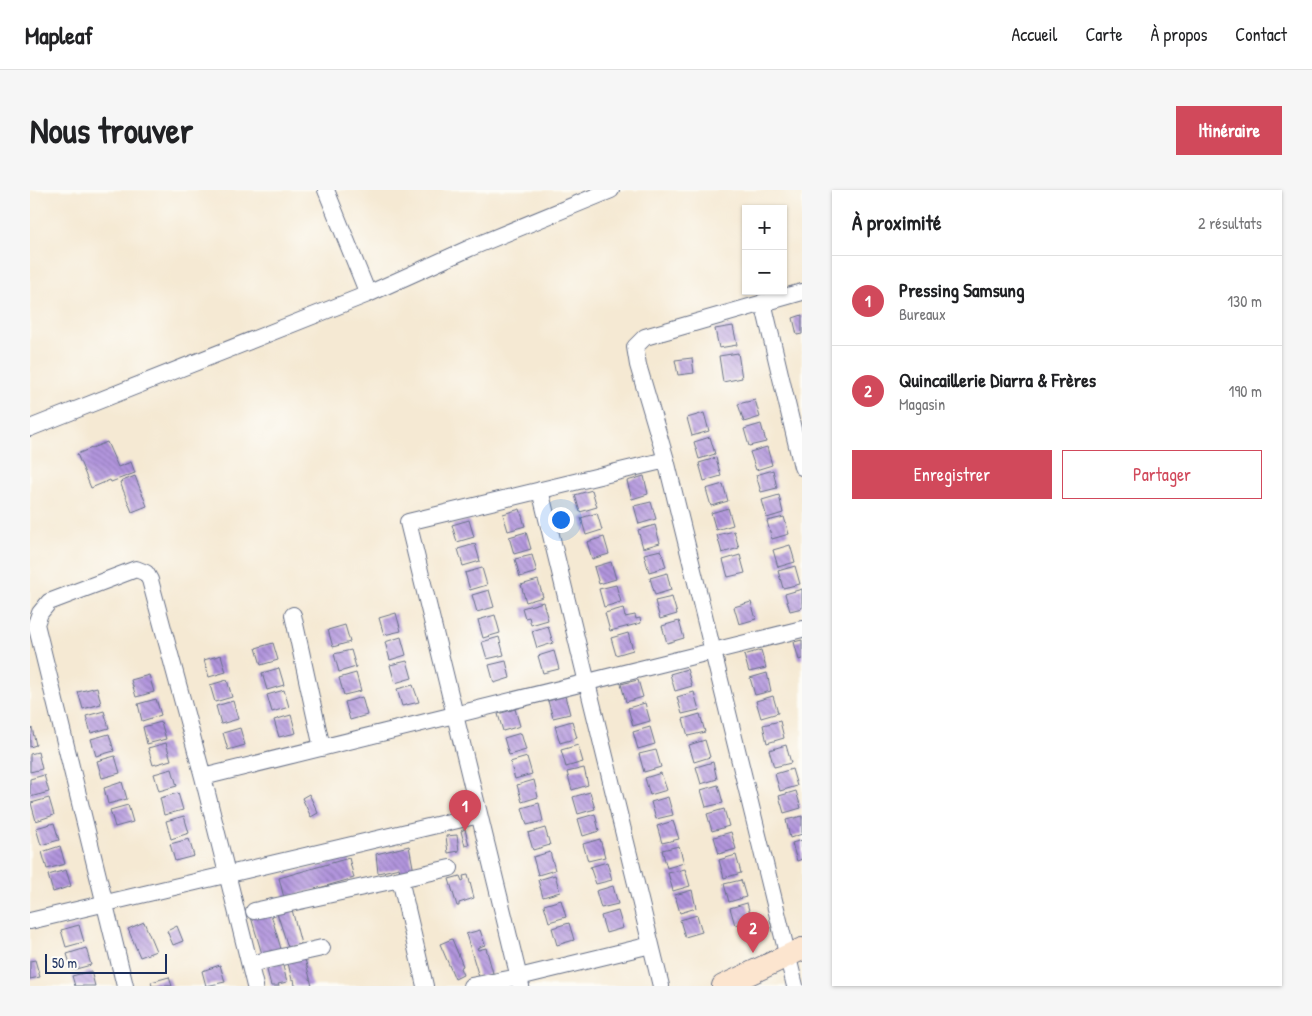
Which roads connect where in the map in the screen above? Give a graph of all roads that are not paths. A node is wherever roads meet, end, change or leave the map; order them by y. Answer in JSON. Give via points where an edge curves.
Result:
{"nodes":[{"id":1,"x":326,"y":190,"type":"edge"},
{"id":2,"x":611,"y":190,"type":"edge"},
{"id":3,"x":802,"y":292,"type":"edge"},
{"id":4,"x":368,"y":294,"type":"junction"},
{"id":5,"x":763,"y":302,"type":"junction"},
{"id":6,"x":30,"y":428,"type":"edge"},
{"id":7,"x":666,"y":460,"type":"junction"},
{"id":8,"x":802,"y":467,"type":"edge"},
{"id":9,"x":540,"y":490,"type":"junction"},
{"id":10,"x":293,"y":615,"type":"dead end"},
{"id":11,"x":802,"y":629,"type":"edge"},
{"id":12,"x":713,"y":651,"type":"junction"},
{"id":13,"x":587,"y":682,"type":"junction"},
{"id":14,"x":455,"y":715,"type":"junction"},
{"id":15,"x":322,"y":748,"type":"junction"},
{"id":16,"x":203,"y":777,"type":"junction"},
{"id":17,"x":479,"y":815,"type":"junction"},
{"id":18,"x":450,"y":868,"type":"dead end"},
{"id":19,"x":227,"y":874,"type":"junction"},
{"id":20,"x":400,"y":879,"type":"junction"},
{"id":21,"x":104,"y":903,"type":"junction"},
{"id":22,"x":254,"y":911,"type":"dead end"},
{"id":23,"x":30,"y":921,"type":"edge"},
{"id":24,"x":651,"y":945,"type":"junction"},
{"id":25,"x":322,"y":948,"type":"dead end"},
{"id":26,"x":795,"y":953,"type":"edge"},
{"id":27,"x":250,"y":964,"type":"junction"},
{"id":28,"x":520,"y":981,"type":"edge"},
{"id":29,"x":125,"y":986,"type":"edge"},
{"id":30,"x":255,"y":986,"type":"edge"},
{"id":31,"x":425,"y":986,"type":"edge"},
{"id":32,"x":471,"y":986,"type":"edge"},
{"id":33,"x":661,"y":986,"type":"edge"},
{"id":34,"x":723,"y":986,"type":"edge"},
{"id":35,"x":795,"y":986,"type":"edge"}],
"edges":[{"from":1,"to":4,"type":"street"},
{"from":2,"to":4,"type":"street"},
{"from":3,"to":5,"type":"street"},
{"from":4,"to":6,"type":"street"},
{"from":5,"to":7,"type":"street","via":[[645,337],[635,347]]},
{"from":5,"to":8,"type":"street"},
{"from":7,"to":9,"type":"street"},
{"from":7,"to":12,"type":"street"},
{"from":9,"to":13,"type":"street"},
{"from":9,"to":14,"type":"street","via":[[408,522]]},
{"from":10,"to":15,"type":"street"},
{"from":11,"to":12,"type":"street"},
{"from":12,"to":13,"type":"street"},
{"from":12,"to":26,"type":"street"},
{"from":13,"to":14,"type":"street"},
{"from":13,"to":24,"type":"street"},
{"from":14,"to":15,"type":"street"},
{"from":14,"to":17,"type":"street"},
{"from":15,"to":16,"type":"street"},
{"from":16,"to":19,"type":"street"},
{"from":16,"to":21,"type":"street","via":[[146,573],[136,569],[50,602],[40,613],[36,624]]},
{"from":17,"to":19,"type":"street"},
{"from":17,"to":28,"type":"street"},
{"from":18,"to":20,"type":"street"},
{"from":19,"to":21,"type":"street"},
{"from":19,"to":27,"type":"street"},
{"from":20,"to":22,"type":"street"},
{"from":20,"to":31,"type":"street"},
{"from":21,"to":23,"type":"street"},
{"from":21,"to":29,"type":"street"},
{"from":24,"to":28,"type":"street"},
{"from":24,"to":33,"type":"street"},
{"from":25,"to":27,"type":"street"},
{"from":26,"to":34,"type":"street"},
{"from":26,"to":35,"type":"street"},
{"from":27,"to":30,"type":"street"},
{"from":28,"to":32,"type":"street"}]}
